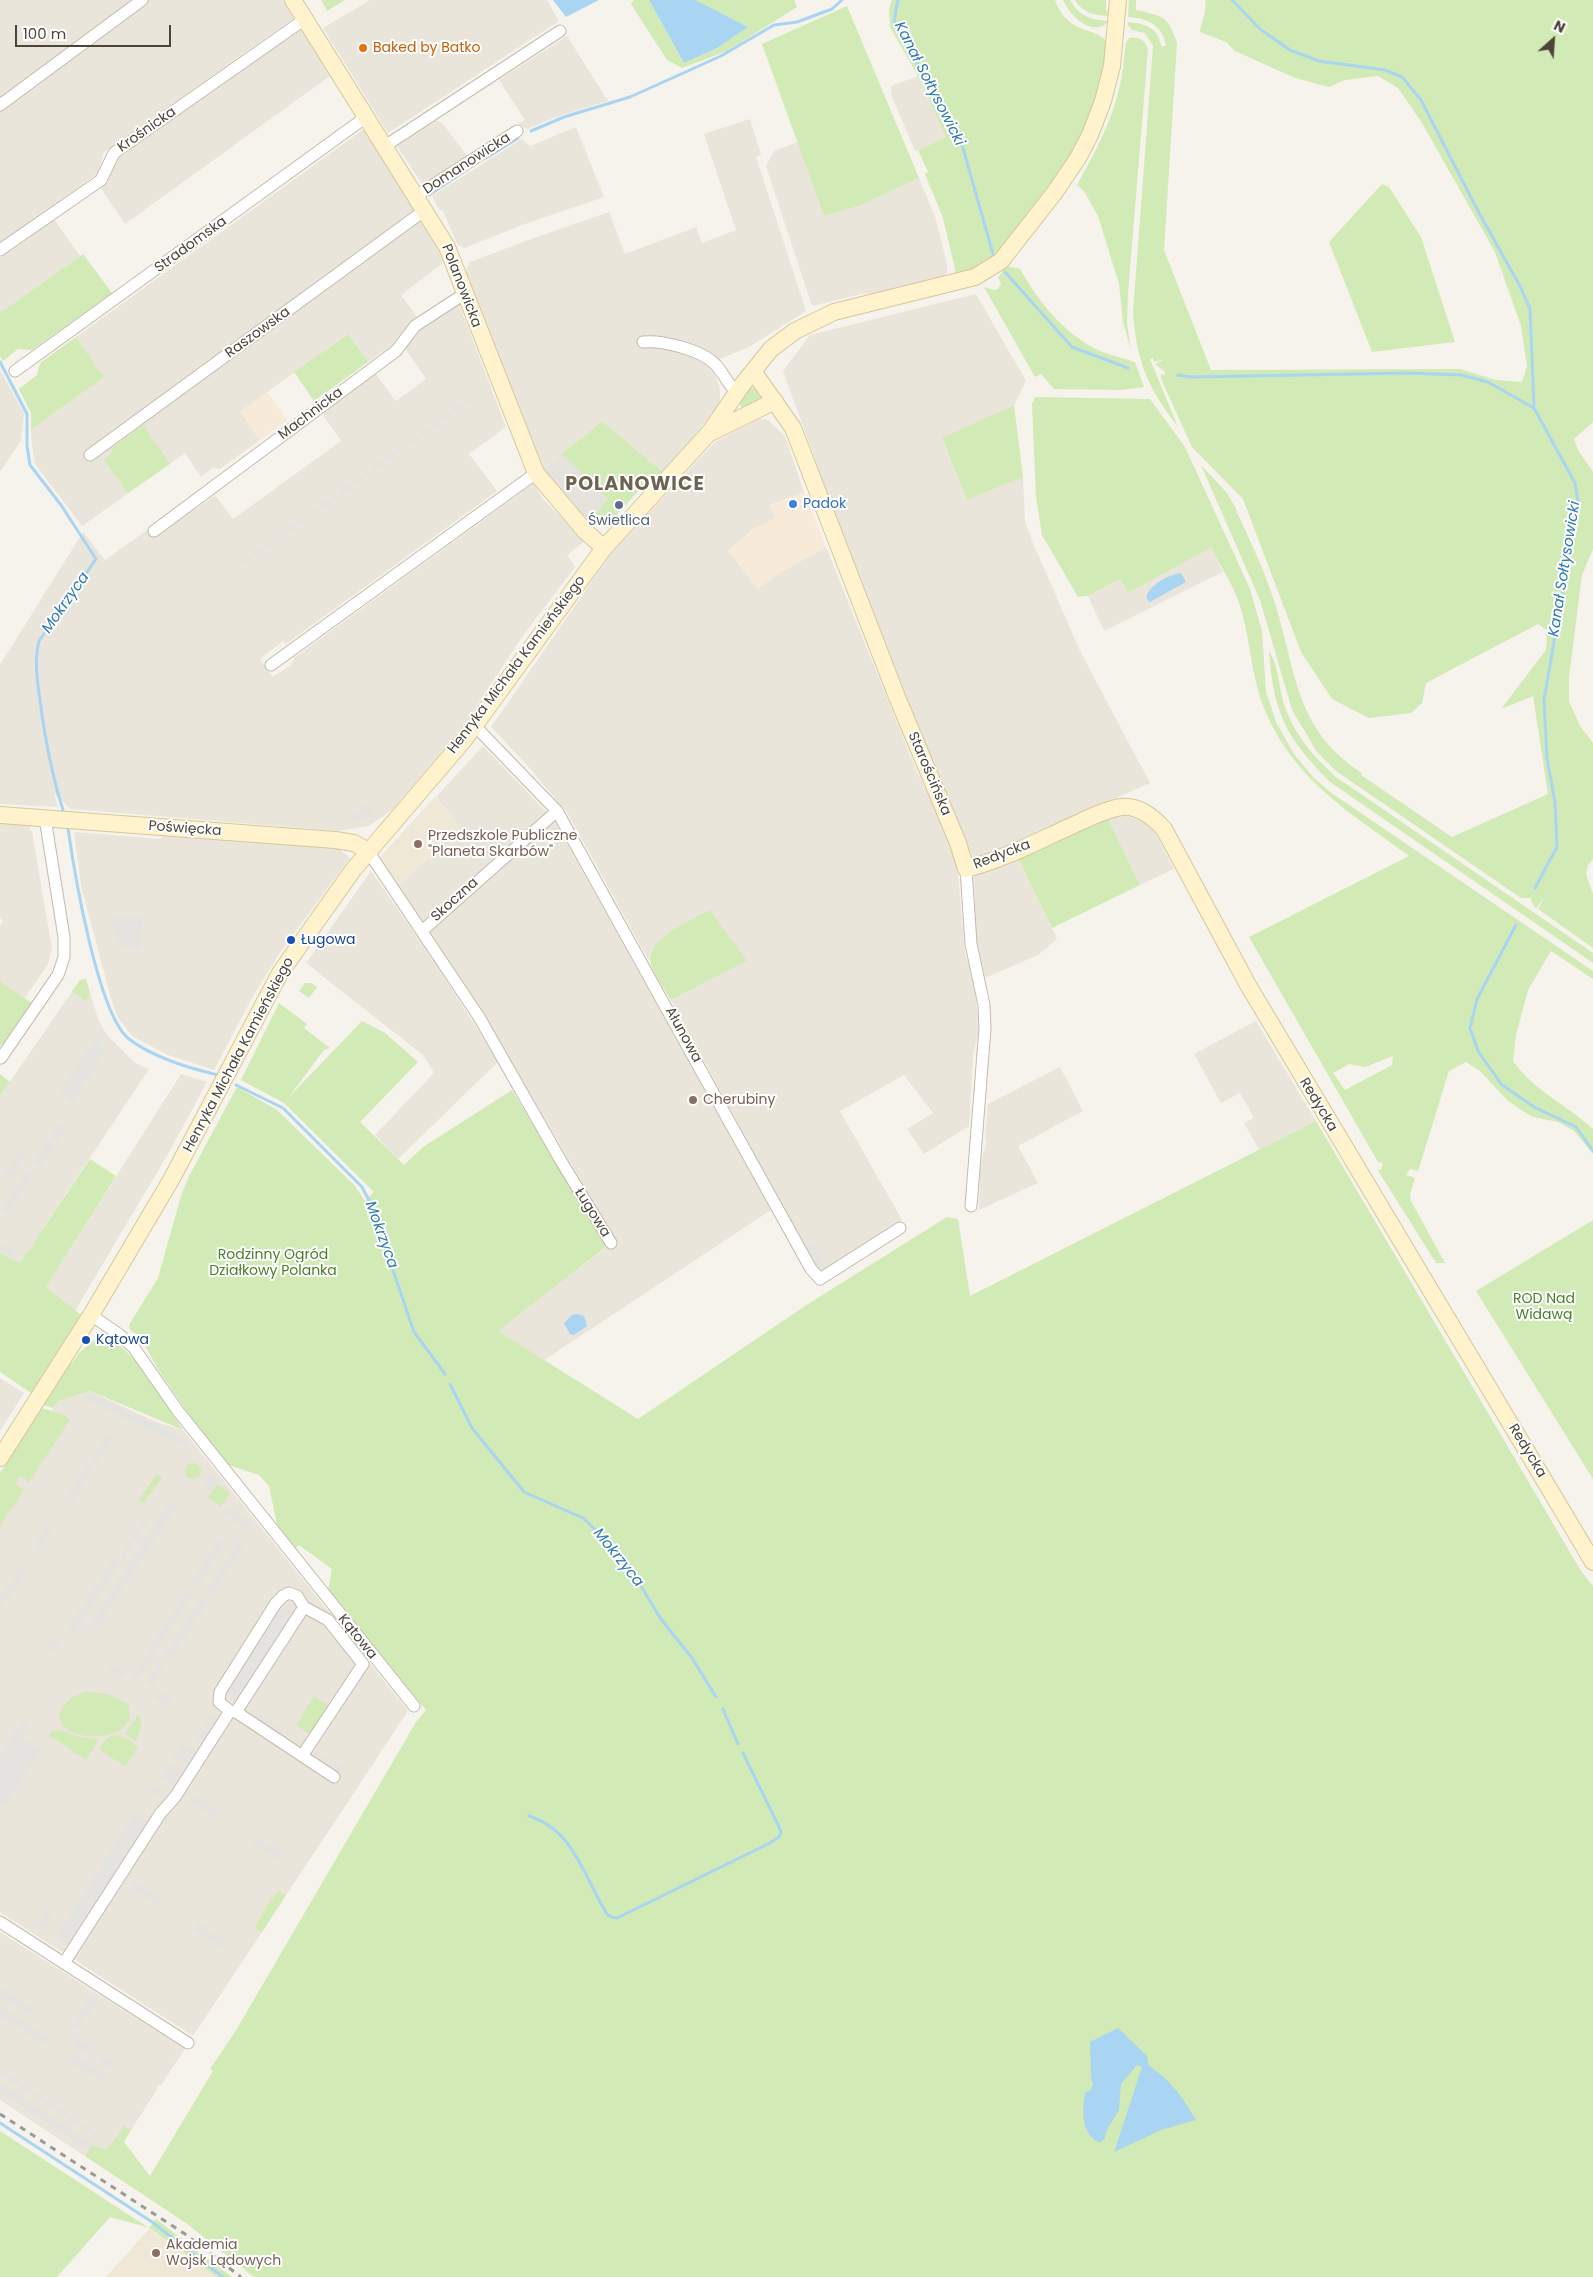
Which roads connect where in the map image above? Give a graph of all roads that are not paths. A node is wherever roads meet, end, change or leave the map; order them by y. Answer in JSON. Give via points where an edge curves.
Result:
{"nodes":[{"id":1,"x":142,"y":0,"type":"edge"},
{"id":2,"x":293,"y":0,"type":"edge"},
{"id":3,"x":1118,"y":0,"type":"edge"},
{"id":4,"x":305,"y":19,"type":"junction"},
{"id":5,"x":560,"y":31,"type":"dead end"},
{"id":6,"x":0,"y":105,"type":"edge"},
{"id":7,"x":366,"y":118,"type":"junction"},
{"id":8,"x":517,"y":131,"type":"dead end"},
{"id":9,"x":384,"y":146,"type":"junction"},
{"id":10,"x":416,"y":196,"type":"junction"},
{"id":11,"x":425,"y":210,"type":"junction"},
{"id":12,"x":0,"y":250,"type":"edge"},
{"id":13,"x":464,"y":294,"type":"junction"},
{"id":14,"x":643,"y":342,"type":"dead end"},
{"id":15,"x":15,"y":371,"type":"dead end"},
{"id":16,"x":753,"y":371,"type":"junction"},
{"id":17,"x":737,"y":393,"type":"junction"},
{"id":18,"x":775,"y":401,"type":"junction"},
{"id":19,"x":708,"y":433,"type":"junction"},
{"id":20,"x":90,"y":455,"type":"dead end"},
{"id":21,"x":536,"y":473,"type":"junction"},
{"id":22,"x":154,"y":531,"type":"dead end"},
{"id":23,"x":604,"y":548,"type":"junction"},
{"id":24,"x":272,"y":665,"type":"dead end"},
{"id":25,"x":475,"y":726,"type":"junction"},
{"id":26,"x":557,"y":811,"type":"junction"},
{"id":27,"x":0,"y":815,"type":"edge"},
{"id":28,"x":45,"y":818,"type":"junction"},
{"id":29,"x":368,"y":851,"type":"junction"},
{"id":30,"x":966,"y":869,"type":"junction"},
{"id":31,"x":422,"y":931,"type":"junction"},
{"id":32,"x":1,"y":1058,"type":"edge"},
{"id":33,"x":972,"y":1206,"type":"dead end"},
{"id":34,"x":900,"y":1228,"type":"dead end"},
{"id":35,"x":611,"y":1243,"type":"dead end"},
{"id":36,"x":91,"y":1314,"type":"junction"},
{"id":37,"x":0,"y":1458,"type":"edge"},
{"id":38,"x":1593,"y":1562,"type":"edge"},
{"id":39,"x":304,"y":1607,"type":"junction"},
{"id":40,"x":414,"y":1706,"type":"dead end"},
{"id":41,"x":233,"y":1711,"type":"junction"},
{"id":42,"x":302,"y":1756,"type":"junction"},
{"id":43,"x":334,"y":1777,"type":"dead end"},
{"id":44,"x":0,"y":1922,"type":"edge"},
{"id":45,"x":64,"y":1963,"type":"junction"},
{"id":46,"x":188,"y":2043,"type":"dead end"}],
"edges":[{"from":1,"to":6,"type":"street"},
{"from":2,"to":4,"type":"street","name":"Polanowicka"},
{"from":3,"to":16,"type":"street","name":"Henryka Michała Kamieńskiego","via":[[1110,74],[1104,101],[1090,135],[1055,192],[1001,261],[974,278],[813,320],[778,343]]},
{"from":4,"to":7,"type":"street","name":"Polanowicka"},
{"from":4,"to":12,"type":"street","name":"Krośnicka","via":[[114,153],[100,180]]},
{"from":5,"to":9,"type":"street"},
{"from":7,"to":9,"type":"street","name":"Polanowicka"},
{"from":7,"to":15,"type":"street","name":"Stradomska"},
{"from":8,"to":10,"type":"street","name":"Domanowicka"},
{"from":9,"to":10,"type":"street","name":"Polanowicka"},
{"from":10,"to":11,"type":"street","name":"Polanowicka"},
{"from":11,"to":13,"type":"street","name":"Polanowicka","via":[[447,247]]},
{"from":11,"to":20,"type":"street","name":"Raszowska"},
{"from":13,"to":21,"type":"street","name":"Polanowicka"},
{"from":13,"to":22,"type":"street","name":"Machnicka","via":[[415,326],[396,351]]},
{"from":14,"to":17,"type":"street","via":[[668,344],[705,357],[714,363]]},
{"from":16,"to":17,"type":"street","name":"Henryka Michała Kamieńskiego"},
{"from":16,"to":18,"type":"street","name":"Starościńska"},
{"from":17,"to":19,"type":"street","name":"Henryka Michała Kamieńskiego"},
{"from":18,"to":19,"type":"street"},
{"from":18,"to":30,"type":"street","name":"Starościńska","via":[[793,428]]},
{"from":19,"to":23,"type":"street","name":"Henryka Michała Kamieńskiego"},
{"from":21,"to":23,"type":"street","name":"Polanowicka","via":[[585,531]]},
{"from":21,"to":24,"type":"street"},
{"from":23,"to":25,"type":"street","name":"Henryka Michała Kamieńskiego"},
{"from":25,"to":26,"type":"street","name":"Ałunowa"},
{"from":25,"to":29,"type":"street","name":"Henryka Michała Kamieńskiego"},
{"from":26,"to":31,"type":"street","name":"Skoczna"},
{"from":26,"to":34,"type":"street","name":"Ałunowa","via":[[811,1269],[820,1279]]},
{"from":27,"to":28,"type":"street","name":"Poświęcka"},
{"from":28,"to":29,"type":"street","name":"Poświęcka","via":[[343,841]]},
{"from":28,"to":32,"type":"street","via":[[64,937],[63,967]]},
{"from":29,"to":31,"type":"street","name":"Ługowa"},
{"from":29,"to":36,"type":"street","name":"Henryka Michała Kamieńskiego","via":[[280,973],[172,1180]]},
{"from":30,"to":33,"type":"street","name":"Starościńska","via":[[971,944],[984,1005],[985,1028]]},
{"from":30,"to":38,"type":"street","name":"Redycka","via":[[986,864],[1122,807],[1152,816],[1164,829],[1248,986]]},
{"from":31,"to":35,"type":"street","name":"Ługowa","via":[[479,1017],[560,1161]]},
{"from":36,"to":37,"type":"street","name":"Henryka Michała Kamieńskiego"},
{"from":36,"to":40,"type":"street","name":"Kątowa","via":[[134,1348],[178,1410]]},
{"from":39,"to":41,"type":"street"},
{"from":39,"to":41,"type":"street","via":[[297,1596],[289,1594],[276,1603],[220,1692],[219,1702]]},
{"from":39,"to":42,"type":"street","via":[[328,1620],[363,1664]]},
{"from":41,"to":42,"type":"street"},
{"from":41,"to":45,"type":"street","via":[[175,1798],[160,1814]]},
{"from":42,"to":43,"type":"street"},
{"from":44,"to":45,"type":"street"},
{"from":45,"to":46,"type":"street"}]}
